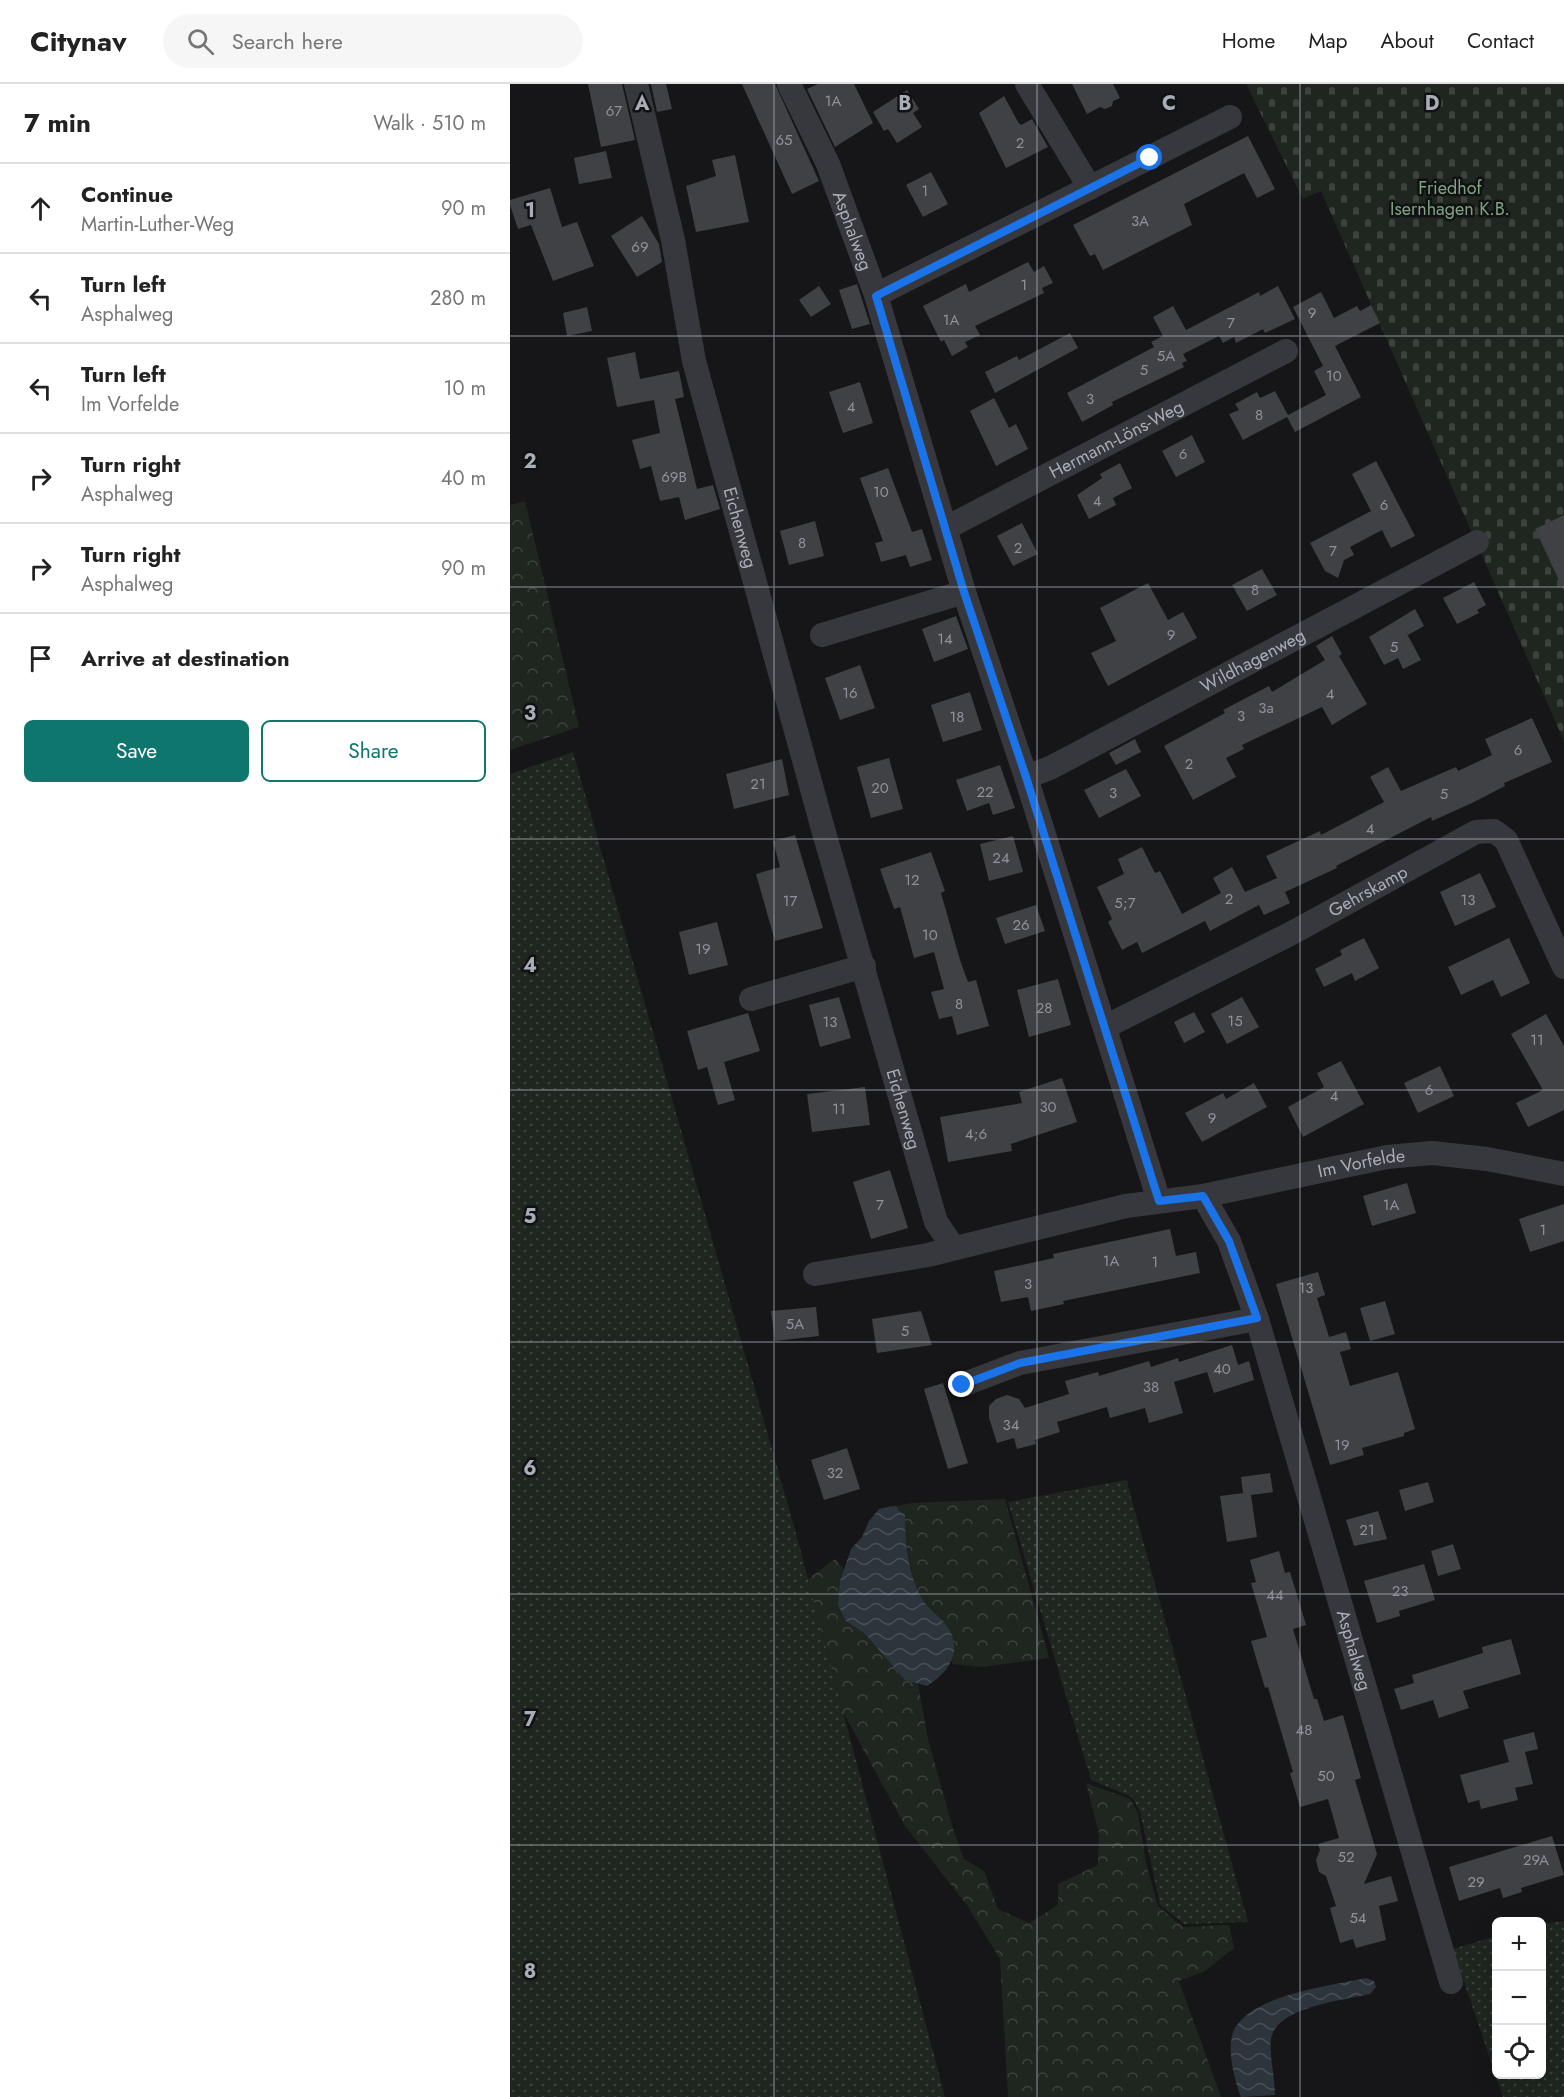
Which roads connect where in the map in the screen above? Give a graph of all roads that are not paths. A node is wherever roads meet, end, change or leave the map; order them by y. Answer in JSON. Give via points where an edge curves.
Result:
{"nodes":[{"id":1,"x":636,"y":84,"type":"edge"},
{"id":2,"x":789,"y":84,"type":"edge"},
{"id":3,"x":1027,"y":84,"type":"edge"},
{"id":4,"x":1230,"y":117,"type":"dead end"},
{"id":5,"x":1090,"y":188,"type":"junction"},
{"id":6,"x":876,"y":296,"type":"junction"},
{"id":7,"x":1286,"y":351,"type":"dead end"},
{"id":8,"x":946,"y":528,"type":"junction"},
{"id":9,"x":1477,"y":542,"type":"dead end"},
{"id":10,"x":964,"y":592,"type":"junction"},
{"id":11,"x":822,"y":635,"type":"dead end"},
{"id":12,"x":1026,"y":777,"type":"junction"},
{"id":13,"x":864,"y":966,"type":"junction"},
{"id":14,"x":1564,"y":967,"type":"edge"},
{"id":15,"x":751,"y":999,"type":"dead end"},
{"id":16,"x":1105,"y":1027,"type":"junction"},
{"id":17,"x":1564,"y":1173,"type":"edge"},
{"id":18,"x":1203,"y":1196,"type":"junction"},
{"id":19,"x":1159,"y":1201,"type":"junction"},
{"id":20,"x":954,"y":1248,"type":"junction"},
{"id":21,"x":815,"y":1274,"type":"dead end"},
{"id":22,"x":1257,"y":1318,"type":"junction"},
{"id":23,"x":962,"y":1385,"type":"dead end"},
{"id":24,"x":1451,"y":1982,"type":"dead end"}],
"edges":[{"from":1,"to":13,"type":"street","name":"Eichenweg","via":[[671,230],[694,362]]},
{"from":2,"to":6,"type":"street","name":"Asphalweg","via":[[828,164]]},
{"from":3,"to":5,"type":"street"},
{"from":4,"to":5,"type":"street"},
{"from":5,"to":6,"type":"street"},
{"from":6,"to":8,"type":"street","name":"Asphalweg"},
{"from":7,"to":8,"type":"street","name":"Hermann-Löns-Weg"},
{"from":8,"to":10,"type":"street","name":"Asphalweg"},
{"from":9,"to":12,"type":"street","name":"Wildhagenweg","via":[[1050,768]]},
{"from":10,"to":11,"type":"street"},
{"from":10,"to":12,"type":"street","name":"Asphalweg"},
{"from":12,"to":16,"type":"street","name":"Asphalweg"},
{"from":13,"to":15,"type":"street"},
{"from":13,"to":20,"type":"street","name":"Eichenweg","via":[[936,1222]]},
{"from":14,"to":16,"type":"street","name":"Gehrskamp","via":[[1506,840],[1494,831],[1476,832],[1290,934]]},
{"from":16,"to":19,"type":"street","name":"Asphalweg"},
{"from":17,"to":18,"type":"street","name":"Im Vorfelde","via":[[1487,1158],[1432,1153],[1387,1157]]},
{"from":18,"to":19,"type":"street","name":"Im Vorfelde"},
{"from":18,"to":22,"type":"street","name":"Asphalweg","via":[[1229,1241]]},
{"from":19,"to":20,"type":"street"},
{"from":20,"to":21,"type":"street"},
{"from":22,"to":23,"type":"street","via":[[1020,1363]]},
{"from":22,"to":24,"type":"street","name":"Asphalweg"}]}
